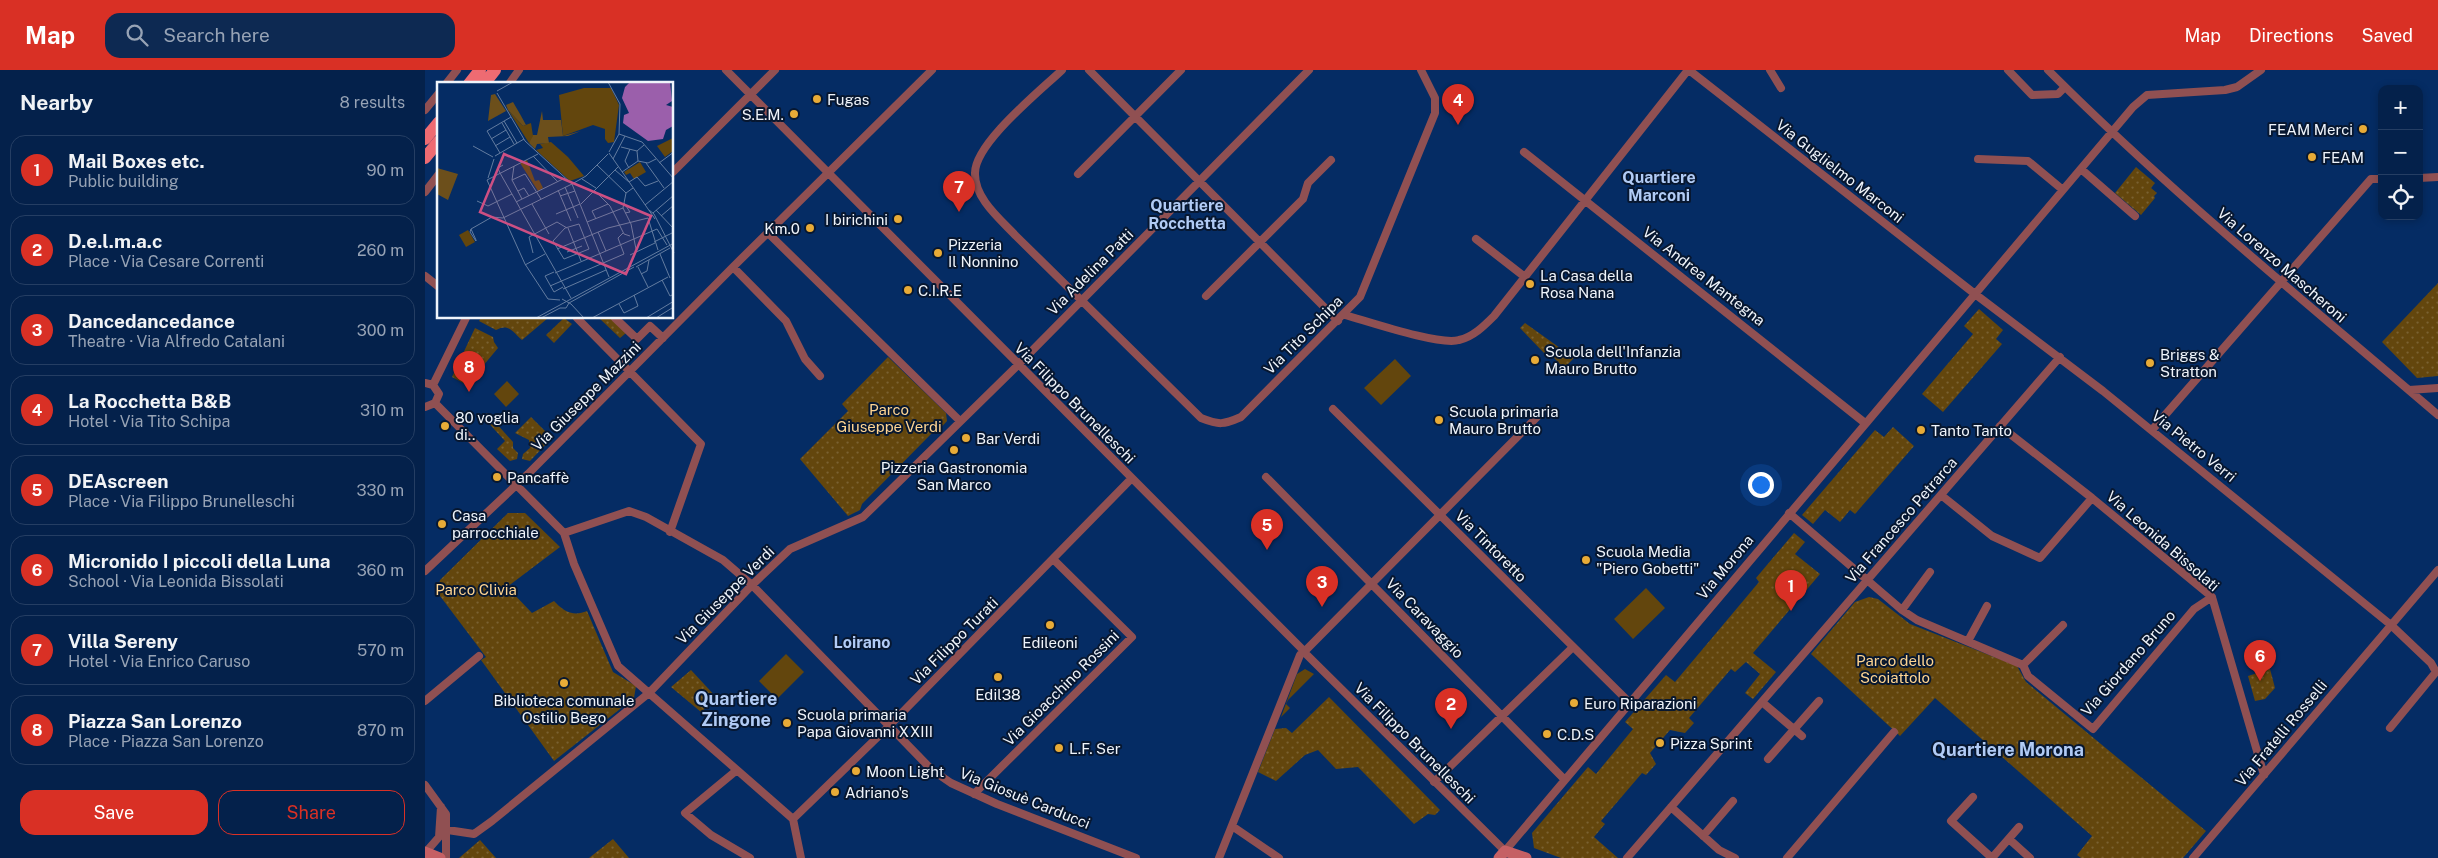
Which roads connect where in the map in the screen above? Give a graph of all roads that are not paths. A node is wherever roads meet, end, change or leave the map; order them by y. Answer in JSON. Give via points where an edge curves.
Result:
{"nodes":[{"id":1,"x":457,"y":70,"type":"edge"},
{"id":2,"x":480,"y":70,"type":"edge"},
{"id":3,"x":495,"y":70,"type":"edge"},
{"id":4,"x":519,"y":70,"type":"edge"},
{"id":5,"x":726,"y":70,"type":"edge"},
{"id":6,"x":775,"y":70,"type":"edge"},
{"id":7,"x":932,"y":70,"type":"edge"},
{"id":8,"x":1062,"y":70,"type":"edge"},
{"id":9,"x":1089,"y":70,"type":"edge"},
{"id":10,"x":1181,"y":70,"type":"edge"},
{"id":11,"x":1309,"y":70,"type":"edge"},
{"id":12,"x":1421,"y":70,"type":"edge"},
{"id":13,"x":1688,"y":70,"type":"edge"},
{"id":14,"x":1770,"y":70,"type":"edge"},
{"id":15,"x":2008,"y":70,"type":"edge"},
{"id":16,"x":2047,"y":70,"type":"edge"},
{"id":17,"x":2261,"y":70,"type":"edge"},
{"id":18,"x":448,"y":82,"type":"edge"},
{"id":19,"x":471,"y":82,"type":"edge"},
{"id":20,"x":486,"y":82,"type":"edge"},
{"id":21,"x":510,"y":82,"type":"edge"},
{"id":22,"x":2065,"y":87,"type":"junction"},
{"id":23,"x":1781,"y":88,"type":"dead end"},
{"id":24,"x":437,"y":95,"type":"edge"},
{"id":25,"x":750,"y":95,"type":"junction"},
{"id":26,"x":425,"y":110,"type":"edge"},
{"id":27,"x":1135,"y":116,"type":"junction"},
{"id":28,"x":437,"y":124,"type":"edge"},
{"id":29,"x":2111,"y":133,"type":"junction"},
{"id":30,"x":425,"y":139,"type":"edge"},
{"id":31,"x":437,"y":143,"type":"edge"},
{"id":32,"x":1525,"y":152,"type":"dead end"},
{"id":33,"x":425,"y":158,"type":"edge"},
{"id":34,"x":1978,"y":159,"type":"dead end"},
{"id":35,"x":1331,"y":160,"type":"dead end"},
{"id":36,"x":2081,"y":169,"type":"junction"},
{"id":37,"x":674,"y":171,"type":"edge"},
{"id":38,"x":828,"y":174,"type":"junction"},
{"id":39,"x":1078,"y":174,"type":"dead end"},
{"id":40,"x":437,"y":177,"type":"edge"},
{"id":41,"x":2438,"y":177,"type":"edge"},
{"id":42,"x":2423,"y":178,"type":"edge"},
{"id":43,"x":2378,"y":179,"type":"edge"},
{"id":44,"x":1199,"y":181,"type":"junction"},
{"id":45,"x":2063,"y":190,"type":"junction"},
{"id":46,"x":425,"y":192,"type":"edge"},
{"id":47,"x":1585,"y":200,"type":"junction"},
{"id":48,"x":2135,"y":216,"type":"dead end"},
{"id":49,"x":768,"y":232,"type":"junction"},
{"id":50,"x":1476,"y":239,"type":"dead end"},
{"id":51,"x":1260,"y":242,"type":"junction"},
{"id":52,"x":733,"y":266,"type":"junction"},
{"id":53,"x":425,"y":276,"type":"edge"},
{"id":54,"x":1525,"y":277,"type":"junction"},
{"id":55,"x":2280,"y":282,"type":"junction"},
{"id":56,"x":437,"y":285,"type":"edge"},
{"id":57,"x":1975,"y":294,"type":"junction"},
{"id":58,"x":1206,"y":296,"type":"dead end"},
{"id":59,"x":1082,"y":300,"type":"junction"},
{"id":60,"x":1345,"y":314,"type":"junction"},
{"id":61,"x":466,"y":319,"type":"edge"},
{"id":62,"x":578,"y":319,"type":"edge"},
{"id":63,"x":616,"y":319,"type":"edge"},
{"id":64,"x":1338,"y":320,"type":"junction"},
{"id":65,"x":663,"y":338,"type":"junction"},
{"id":66,"x":2060,"y":357,"type":"junction"},
{"id":67,"x":1018,"y":365,"type":"junction"},
{"id":68,"x":630,"y":371,"type":"junction"},
{"id":69,"x":820,"y":376,"type":"dead end"},
{"id":70,"x":429,"y":384,"type":"edge"},
{"id":71,"x":2438,"y":388,"type":"edge"},
{"id":72,"x":2409,"y":390,"type":"junction"},
{"id":73,"x":435,"y":404,"type":"junction"},
{"id":74,"x":425,"y":407,"type":"edge"},
{"id":75,"x":1333,"y":409,"type":"dead end"},
{"id":76,"x":2438,"y":415,"type":"edge"},
{"id":77,"x":1538,"y":416,"type":"dead end"},
{"id":78,"x":960,"y":421,"type":"junction"},
{"id":79,"x":1865,"y":423,"type":"junction"},
{"id":80,"x":2000,"y":426,"type":"junction"},
{"id":81,"x":2152,"y":430,"type":"junction"},
{"id":82,"x":1266,"y":477,"type":"dead end"},
{"id":83,"x":1131,"y":479,"type":"junction"},
{"id":84,"x":517,"y":485,"type":"junction"},
{"id":85,"x":1941,"y":495,"type":"junction"},
{"id":86,"x":2093,"y":498,"type":"junction"},
{"id":87,"x":1789,"y":514,"type":"junction"},
{"id":88,"x":1440,"y":515,"type":"junction"},
{"id":89,"x":669,"y":532,"type":"junction"},
{"id":90,"x":564,"y":533,"type":"junction"},
{"id":91,"x":1053,"y":560,"type":"junction"},
{"id":92,"x":2438,"y":570,"type":"edge"},
{"id":93,"x":425,"y":571,"type":"edge"},
{"id":94,"x":1930,"y":572,"type":"dead end"},
{"id":95,"x":1866,"y":582,"type":"junction"},
{"id":96,"x":1372,"y":584,"type":"junction"},
{"id":97,"x":752,"y":585,"type":"junction"},
{"id":98,"x":2212,"y":597,"type":"junction"},
{"id":99,"x":1987,"y":606,"type":"dead end"},
{"id":100,"x":1901,"y":610,"type":"junction"},
{"id":101,"x":2063,"y":625,"type":"dead end"},
{"id":102,"x":2391,"y":625,"type":"junction"},
{"id":103,"x":1969,"y":641,"type":"junction"},
{"id":104,"x":1573,"y":647,"type":"junction"},
{"id":105,"x":1304,"y":653,"type":"junction"},
{"id":106,"x":479,"y":656,"type":"dead end"},
{"id":107,"x":2023,"y":665,"type":"junction"},
{"id":108,"x":649,"y":693,"type":"junction"},
{"id":109,"x":1819,"y":700,"type":"dead end"},
{"id":110,"x":425,"y":701,"type":"edge"},
{"id":111,"x":1762,"y":702,"type":"junction"},
{"id":112,"x":1630,"y":704,"type":"junction"},
{"id":113,"x":1501,"y":717,"type":"junction"},
{"id":114,"x":889,"y":726,"type":"junction"},
{"id":115,"x":2390,"y":728,"type":"dead end"},
{"id":116,"x":1794,"y":729,"type":"junction"},
{"id":117,"x":1894,"y":732,"type":"dead end"},
{"id":118,"x":1801,"y":736,"type":"dead end"},
{"id":119,"x":1768,"y":759,"type":"dead end"},
{"id":120,"x":737,"y":770,"type":"junction"},
{"id":121,"x":2263,"y":775,"type":"junction"},
{"id":122,"x":1564,"y":779,"type":"junction"},
{"id":123,"x":1434,"y":782,"type":"junction"},
{"id":124,"x":425,"y":785,"type":"edge"},
{"id":125,"x":974,"y":794,"type":"junction"},
{"id":126,"x":1973,"y":797,"type":"dead end"},
{"id":127,"x":1733,"y":801,"type":"dead end"},
{"id":128,"x":1671,"y":807,"type":"junction"},
{"id":129,"x":793,"y":819,"type":"junction"},
{"id":130,"x":1231,"y":826,"type":"junction"},
{"id":131,"x":2019,"y":827,"type":"dead end"},
{"id":132,"x":444,"y":830,"type":"junction"},
{"id":133,"x":1703,"y":836,"type":"junction"},
{"id":134,"x":2009,"y":839,"type":"junction"},
{"id":135,"x":426,"y":852,"type":"edge"},
{"id":136,"x":1502,"y":854,"type":"edge"},
{"id":137,"x":440,"y":858,"type":"edge"},
{"id":138,"x":446,"y":858,"type":"edge"},
{"id":139,"x":750,"y":858,"type":"edge"},
{"id":140,"x":801,"y":858,"type":"edge"},
{"id":141,"x":1136,"y":858,"type":"edge"},
{"id":142,"x":1219,"y":858,"type":"edge"},
{"id":143,"x":1279,"y":858,"type":"edge"},
{"id":144,"x":1526,"y":858,"type":"edge"},
{"id":145,"x":1627,"y":858,"type":"edge"},
{"id":146,"x":1735,"y":858,"type":"edge"},
{"id":147,"x":1787,"y":858,"type":"edge"},
{"id":148,"x":1992,"y":858,"type":"edge"},
{"id":149,"x":2030,"y":858,"type":"edge"},
{"id":150,"x":2193,"y":858,"type":"edge"}],
"edges":[{"from":1,"to":18,"type":"street"},
{"from":2,"to":19,"type":"main road"},
{"from":3,"to":20,"type":"main road"},
{"from":4,"to":21,"type":"street"},
{"from":5,"to":25,"type":"street","name":"Via Filippo Brunelleschi"},
{"from":6,"to":25,"type":"street"},
{"from":7,"to":38,"type":"street","name":"Via Giuseppe Mazzini"},
{"from":8,"to":59,"type":"street","name":"Via Tito Schipa","via":[[979,154],[975,173],[977,185],[990,210]]},
{"from":9,"to":27,"type":"street"},
{"from":10,"to":27,"type":"street"},
{"from":11,"to":44,"type":"street","name":"Via Adelina Patti"},
{"from":12,"to":60,"type":"street","name":"Via Tito Schipa","via":[[1435,98],[1435,113],[1360,297]]},
{"from":13,"to":47,"type":"street"},
{"from":13,"to":57,"type":"street","name":"Via Guglielmo Marconi"},
{"from":14,"to":23,"type":"street"},
{"from":15,"to":22,"type":"street","via":[[2032,95],[2058,94]]},
{"from":16,"to":22,"type":"street","name":"Via Lorenzo Mascheroni"},
{"from":17,"to":29,"type":"street","name":"Via Morona","via":[[2250,80],[2225,90],[2147,95],[2133,106]]},
{"from":22,"to":29,"type":"street","name":"Via Lorenzo Mascheroni"},
{"from":24,"to":26,"type":"street"},
{"from":25,"to":37,"type":"street"},
{"from":25,"to":38,"type":"street","name":"Via Filippo Brunelleschi"},
{"from":27,"to":39,"type":"street"},
{"from":27,"to":44,"type":"street"},
{"from":28,"to":30,"type":"main road"},
{"from":29,"to":36,"type":"street","name":"Via Morona"},
{"from":29,"to":55,"type":"street","name":"Via Lorenzo Mascheroni"},
{"from":31,"to":33,"type":"main road"},
{"from":32,"to":47,"type":"street","name":"Via Andrea Mantegna"},
{"from":34,"to":45,"type":"street","via":[[2028,161]]},
{"from":35,"to":51,"type":"street","via":[[1308,183],[1303,199]]},
{"from":36,"to":45,"type":"street","name":"Via Morona"},
{"from":36,"to":48,"type":"street"},
{"from":38,"to":49,"type":"street","name":"Via Giuseppe Mazzini"},
{"from":38,"to":67,"type":"street","name":"Via Filippo Brunelleschi"},
{"from":40,"to":46,"type":"street"},
{"from":41,"to":42,"type":"street"},
{"from":43,"to":55,"type":"street","via":[[2371,179]]},
{"from":44,"to":51,"type":"street"},
{"from":44,"to":59,"type":"street","name":"Via Adelina Patti"},
{"from":45,"to":57,"type":"street","name":"Via Morona"},
{"from":47,"to":54,"type":"street"},
{"from":47,"to":79,"type":"street","name":"Via Andrea Mantegna"},
{"from":49,"to":52,"type":"street","name":"Via Giuseppe Mazzini"},
{"from":49,"to":78,"type":"street"},
{"from":50,"to":54,"type":"street"},
{"from":51,"to":58,"type":"street"},
{"from":51,"to":64,"type":"street"},
{"from":52,"to":65,"type":"street","name":"Via Giuseppe Mazzini"},
{"from":52,"to":69,"type":"street","via":[[786,321],[805,359]]},
{"from":53,"to":56,"type":"street"},
{"from":54,"to":60,"type":"street","via":[[1495,316],[1481,329],[1457,341]]},
{"from":55,"to":72,"type":"street","name":"Via Lorenzo Mascheroni"},
{"from":55,"to":81,"type":"street"},
{"from":57,"to":66,"type":"street","name":"Via Pietro Verri"},
{"from":57,"to":79,"type":"street","name":"Via Morona"},
{"from":59,"to":64,"type":"street","name":"Via Tito Schipa","via":[[1201,418],[1217,424],[1241,417]]},
{"from":59,"to":67,"type":"street","name":"Via Adelina Patti"},
{"from":60,"to":64,"type":"street","name":"Via Tito Schipa"},
{"from":61,"to":70,"type":"street"},
{"from":62,"to":68,"type":"street"},
{"from":63,"to":65,"type":"street","via":[[637,339],[651,326]]},
{"from":65,"to":68,"type":"street","name":"Via Giuseppe Mazzini"},
{"from":66,"to":80,"type":"street","name":"Via Francesco Petrarca"},
{"from":66,"to":81,"type":"street","name":"Via Pietro Verri"},
{"from":67,"to":78,"type":"street","name":"Via Giuseppe Verdi"},
{"from":67,"to":83,"type":"street","name":"Via Filippo Brunelleschi"},
{"from":68,"to":84,"type":"street","name":"Via Giuseppe Mazzini"},
{"from":68,"to":89,"type":"street","via":[[701,444]]},
{"from":70,"to":73,"type":"street","via":[[439,394]]},
{"from":71,"to":72,"type":"street"},
{"from":72,"to":76,"type":"street","name":"Via Lorenzo Mascheroni"},
{"from":73,"to":74,"type":"street"},
{"from":73,"to":84,"type":"street"},
{"from":75,"to":88,"type":"street","name":"Via Tintoretto"},
{"from":77,"to":88,"type":"street"},
{"from":78,"to":97,"type":"street","name":"Via Giuseppe Verdi","via":[[863,516],[790,549]]},
{"from":79,"to":87,"type":"street","name":"Via Morona"},
{"from":80,"to":85,"type":"street","name":"Via Francesco Petrarca"},
{"from":80,"to":86,"type":"street","name":"Via Leonida Bissolati"},
{"from":81,"to":102,"type":"street","name":"Via Pietro Verri"},
{"from":82,"to":96,"type":"street","name":"Via Caravaggio"},
{"from":83,"to":91,"type":"street","name":"Via Filippo Turati"},
{"from":83,"to":105,"type":"street","name":"Via Filippo Brunelleschi"},
{"from":84,"to":90,"type":"street"},
{"from":84,"to":93,"type":"street","name":"Via Giuseppe Mazzini"},
{"from":85,"to":86,"type":"street","via":[[1992,536],[2040,558]]},
{"from":85,"to":95,"type":"street","name":"Via Francesco Petrarca"},
{"from":86,"to":98,"type":"street","name":"Via Leonida Bissolati"},
{"from":87,"to":95,"type":"street","name":"Via Giordano Bruno"},
{"from":87,"to":112,"type":"street","name":"Via Morona"},
{"from":88,"to":96,"type":"street"},
{"from":88,"to":104,"type":"street","name":"Via Tintoretto"},
{"from":89,"to":90,"type":"street","name":"Via Giosuè Carducci","via":[[646,517],[629,511]]},
{"from":89,"to":97,"type":"street","name":"Via Giosuè Carducci","via":[[723,560]]},
{"from":90,"to":108,"type":"street","via":[[618,666]]},
{"from":91,"to":114,"type":"street","name":"Via Filippo Turati"},
{"from":91,"to":125,"type":"street","name":"Via Gioacchino Rossini","via":[[1132,637]]},
{"from":92,"to":102,"type":"street","name":"Via Fratelli Rosselli"},
{"from":94,"to":100,"type":"street"},
{"from":95,"to":100,"type":"street","name":"Via Giordano Bruno"},
{"from":95,"to":111,"type":"street","name":"Via Francesco Petrarca"},
{"from":96,"to":105,"type":"street"},
{"from":96,"to":113,"type":"street","name":"Via Caravaggio"},
{"from":97,"to":108,"type":"street","name":"Via Giuseppe Verdi"},
{"from":97,"to":114,"type":"street","name":"Via Giosuè Carducci"},
{"from":98,"to":107,"type":"street","name":"Via Giordano Bruno","via":[[2194,608],[2093,729],[2028,676]]},
{"from":98,"to":121,"type":"street","name":"Via Leonida Bissolati"},
{"from":99,"to":103,"type":"street"},
{"from":100,"to":103,"type":"street","name":"Via Giordano Bruno"},
{"from":101,"to":107,"type":"street"},
{"from":102,"to":115,"type":"street","via":[[2431,663],[2436,672]]},
{"from":102,"to":121,"type":"street","name":"Via Fratelli Rosselli"},
{"from":103,"to":107,"type":"street","name":"Via Giordano Bruno"},
{"from":104,"to":112,"type":"street","name":"Via Tintoretto"},
{"from":104,"to":113,"type":"street"},
{"from":105,"to":123,"type":"street","name":"Via Filippo Brunelleschi"},
{"from":105,"to":130,"type":"street"},
{"from":106,"to":110,"type":"street"},
{"from":108,"to":120,"type":"street"},
{"from":108,"to":132,"type":"street","name":"Via Giuseppe Verdi","via":[[492,822],[474,834]]},
{"from":109,"to":116,"type":"street"},
{"from":111,"to":116,"type":"street"},
{"from":111,"to":128,"type":"street","name":"Via Francesco Petrarca"},
{"from":112,"to":122,"type":"street","name":"Via Morona"},
{"from":113,"to":122,"type":"street","name":"Via Caravaggio"},
{"from":113,"to":123,"type":"street"},
{"from":114,"to":125,"type":"street","name":"Via Giosuè Carducci","via":[[932,770]]},
{"from":114,"to":129,"type":"street","name":"Via Filippo Turati"},
{"from":116,"to":118,"type":"street"},
{"from":116,"to":119,"type":"street"},
{"from":117,"to":147,"type":"street"},
{"from":120,"to":129,"type":"street"},
{"from":120,"to":139,"type":"street","via":[[685,813],[711,835]]},
{"from":121,"to":150,"type":"street","name":"Via Fratelli Rosselli"},
{"from":122,"to":136,"type":"street","name":"Via Morona"},
{"from":123,"to":136,"type":"street","name":"Via Filippo Brunelleschi"},
{"from":124,"to":132,"type":"street","via":[[446,814]]},
{"from":125,"to":141,"type":"street","name":"Via Giosuè Carducci"},
{"from":126,"to":148,"type":"street","via":[[1951,821]]},
{"from":127,"to":133,"type":"street"},
{"from":128,"to":133,"type":"street"},
{"from":128,"to":145,"type":"street","name":"Via Francesco Petrarca"},
{"from":129,"to":140,"type":"street"},
{"from":130,"to":142,"type":"street"},
{"from":130,"to":143,"type":"street"},
{"from":131,"to":134,"type":"street"},
{"from":132,"to":135,"type":"street"},
{"from":132,"to":138,"type":"street"},
{"from":133,"to":146,"type":"street"},
{"from":134,"to":148,"type":"street"},
{"from":134,"to":149,"type":"street"},
{"from":135,"to":137,"type":"main road"},
{"from":136,"to":144,"type":"main road"}]}
